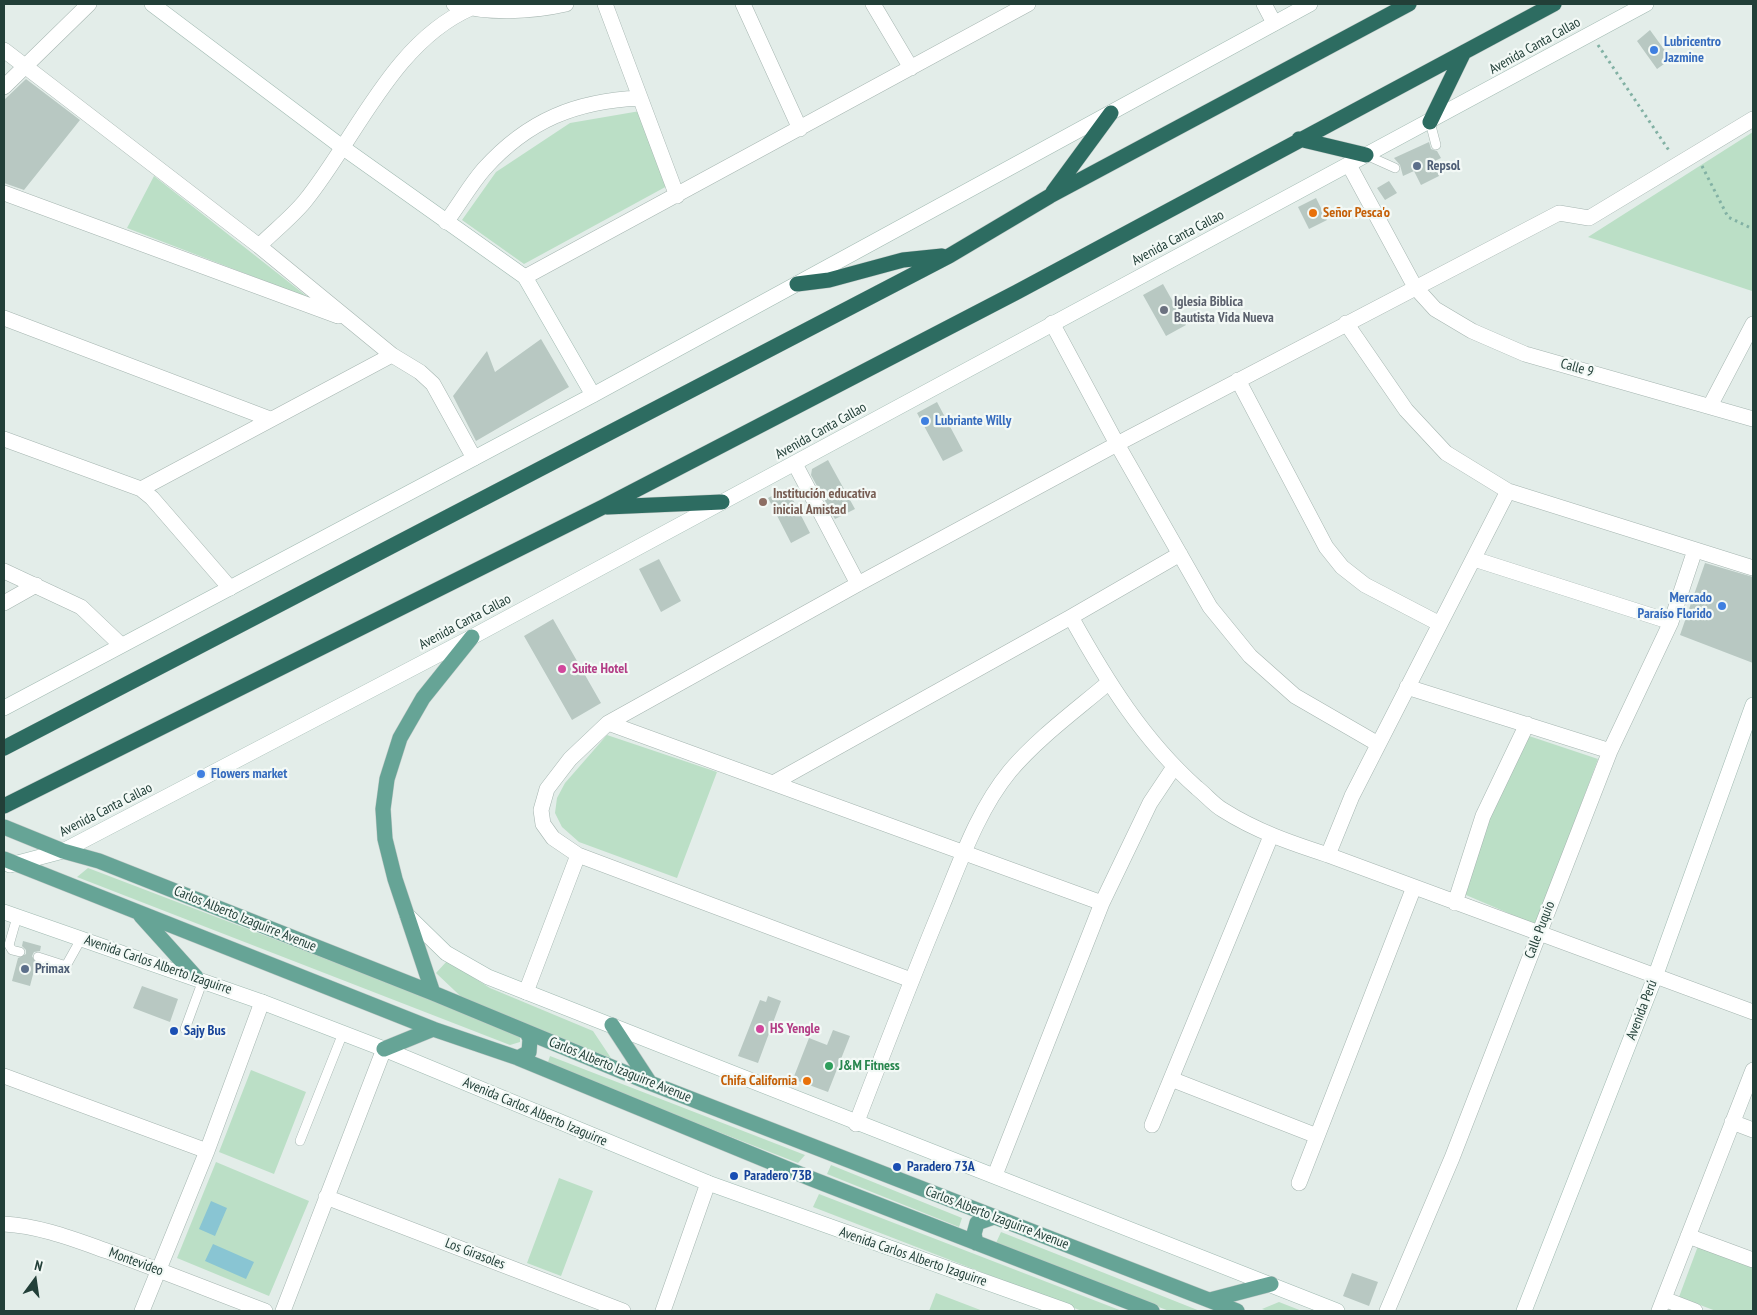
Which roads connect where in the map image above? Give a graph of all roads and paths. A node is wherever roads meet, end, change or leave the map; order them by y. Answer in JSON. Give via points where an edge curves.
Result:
{"nodes":[{"id":1,"x":89,"y":4,"type":"edge"},
{"id":2,"x":152,"y":4,"type":"edge"},
{"id":3,"x":454,"y":4,"type":"edge"},
{"id":4,"x":566,"y":4,"type":"edge"},
{"id":5,"x":605,"y":4,"type":"edge"},
{"id":6,"x":743,"y":4,"type":"edge"},
{"id":7,"x":873,"y":4,"type":"edge"},
{"id":8,"x":1028,"y":4,"type":"edge"},
{"id":9,"x":1264,"y":4,"type":"edge"},
{"id":10,"x":1310,"y":4,"type":"edge"},
{"id":11,"x":1409,"y":4,"type":"edge"},
{"id":12,"x":1554,"y":4,"type":"edge"},
{"id":13,"x":1646,"y":4,"type":"edge"},
{"id":14,"x":472,"y":8,"type":"junction"},
{"id":15,"x":1006,"y":9,"type":"edge"},
{"id":16,"x":1274,"y":23,"type":"junction"},
{"id":17,"x":1591,"y":34,"type":"junction"},
{"id":18,"x":4,"y":50,"type":"edge"},
{"id":19,"x":1464,"y":52,"type":"junction"},
{"id":20,"x":24,"y":67,"type":"junction"},
{"id":21,"x":911,"y":68,"type":"junction"},
{"id":22,"x":4,"y":87,"type":"edge"},
{"id":23,"x":640,"y":98,"type":"junction"},
{"id":24,"x":1111,"y":113,"type":"junction"},
{"id":25,"x":1753,"y":119,"type":"edge"},
{"id":26,"x":1430,"y":122,"type":"junction"},
{"id":27,"x":800,"y":130,"type":"junction"},
{"id":28,"x":1300,"y":139,"type":"junction"},
{"id":29,"x":1436,"y":145,"type":"dead end"},
{"id":30,"x":342,"y":147,"type":"junction"},
{"id":31,"x":1696,"y":154,"type":"junction"},
{"id":32,"x":1366,"y":156,"type":"junction"},
{"id":33,"x":1349,"y":165,"type":"junction"},
{"id":34,"x":1678,"y":165,"type":"junction"},
{"id":35,"x":1395,"y":168,"type":"dead end"},
{"id":36,"x":4,"y":193,"type":"edge"},
{"id":37,"x":677,"y":196,"type":"junction"},
{"id":38,"x":1050,"y":196,"type":"junction"},
{"id":39,"x":446,"y":222,"type":"junction"},
{"id":40,"x":1753,"y":229,"type":"edge"},
{"id":41,"x":259,"y":246,"type":"junction"},
{"id":42,"x":949,"y":256,"type":"junction"},
{"id":43,"x":525,"y":277,"type":"junction"},
{"id":44,"x":797,"y":284,"type":"junction"},
{"id":45,"x":1415,"y":287,"type":"junction"},
{"id":46,"x":4,"y":318,"type":"edge"},
{"id":47,"x":349,"y":320,"type":"junction"},
{"id":48,"x":1052,"y":323,"type":"junction"},
{"id":49,"x":1346,"y":323,"type":"junction"},
{"id":50,"x":1753,"y":324,"type":"edge"},
{"id":51,"x":392,"y":355,"type":"junction"},
{"id":52,"x":1238,"y":380,"type":"junction"},
{"id":53,"x":593,"y":395,"type":"junction"},
{"id":54,"x":1710,"y":406,"type":"junction"},
{"id":55,"x":270,"y":419,"type":"junction"},
{"id":56,"x":1753,"y":419,"type":"edge"},
{"id":57,"x":4,"y":439,"type":"edge"},
{"id":58,"x":1117,"y":444,"type":"junction"},
{"id":59,"x":474,"y":458,"type":"junction"},
{"id":60,"x":795,"y":464,"type":"junction"},
{"id":61,"x":141,"y":489,"type":"junction"},
{"id":62,"x":1508,"y":491,"type":"junction"},
{"id":63,"x":722,"y":502,"type":"junction"},
{"id":64,"x":603,"y":507,"type":"junction"},
{"id":65,"x":1695,"y":550,"type":"junction"},
{"id":66,"x":1180,"y":554,"type":"junction"},
{"id":67,"x":1474,"y":559,"type":"junction"},
{"id":68,"x":1753,"y":568,"type":"edge"},
{"id":69,"x":4,"y":571,"type":"edge"},
{"id":70,"x":858,"y":584,"type":"junction"},
{"id":71,"x":36,"y":585,"type":"junction"},
{"id":72,"x":230,"y":588,"type":"junction"},
{"id":73,"x":4,"y":603,"type":"edge"},
{"id":74,"x":1071,"y":618,"type":"junction"},
{"id":75,"x":1671,"y":622,"type":"junction"},
{"id":76,"x":1440,"y":624,"type":"junction"},
{"id":77,"x":472,"y":637,"type":"junction"},
{"id":78,"x":121,"y":646,"type":"junction"},
{"id":79,"x":1108,"y":683,"type":"junction"},
{"id":80,"x":1407,"y":687,"type":"junction"},
{"id":81,"x":1753,"y":705,"type":"edge"},
{"id":82,"x":4,"y":708,"type":"edge"},
{"id":83,"x":608,"y":723,"type":"junction"},
{"id":84,"x":1527,"y":724,"type":"junction"},
{"id":85,"x":1378,"y":744,"type":"junction"},
{"id":86,"x":4,"y":748,"type":"edge"},
{"id":87,"x":1610,"y":751,"type":"junction"},
{"id":88,"x":1174,"y":767,"type":"junction"},
{"id":89,"x":775,"y":782,"type":"junction"},
{"id":90,"x":4,"y":806,"type":"edge"},
{"id":91,"x":4,"y":827,"type":"edge"},
{"id":92,"x":1271,"y":836,"type":"junction"},
{"id":93,"x":63,"y":851,"type":"junction"},
{"id":94,"x":964,"y":852,"type":"junction"},
{"id":95,"x":578,"y":855,"type":"junction"},
{"id":96,"x":1328,"y":855,"type":"junction"},
{"id":97,"x":8,"y":863,"type":"edge"},
{"id":98,"x":1414,"y":887,"type":"junction"},
{"id":99,"x":1455,"y":902,"type":"junction"},
{"id":100,"x":1102,"y":903,"type":"junction"},
{"id":101,"x":138,"y":913,"type":"junction"},
{"id":102,"x":11,"y":915,"type":"edge"},
{"id":103,"x":407,"y":915,"type":"junction"},
{"id":104,"x":1539,"y":934,"type":"junction"},
{"id":105,"x":81,"y":939,"type":"junction"},
{"id":106,"x":20,"y":952,"type":"dead end"},
{"id":107,"x":38,"y":957,"type":"dead end"},
{"id":108,"x":1655,"y":977,"type":"junction"},
{"id":109,"x":199,"y":979,"type":"junction"},
{"id":110,"x":912,"y":980,"type":"junction"},
{"id":111,"x":526,"y":992,"type":"junction"},
{"id":112,"x":433,"y":993,"type":"junction"},
{"id":113,"x":262,"y":1002,"type":"junction"},
{"id":114,"x":1753,"y":1012,"type":"edge"},
{"id":115,"x":612,"y":1025,"type":"junction"},
{"id":116,"x":185,"y":1029,"type":"dead end"},
{"id":117,"x":433,"y":1029,"type":"junction"},
{"id":118,"x":527,"y":1032,"type":"junction"},
{"id":119,"x":343,"y":1033,"type":"junction"},
{"id":120,"x":384,"y":1049,"type":"junction"},
{"id":121,"x":518,"y":1058,"type":"junction"},
{"id":122,"x":1753,"y":1070,"type":"edge"},
{"id":123,"x":4,"y":1076,"type":"edge"},
{"id":124,"x":1171,"y":1079,"type":"junction"},
{"id":125,"x":650,"y":1083,"type":"junction"},
{"id":126,"x":1732,"y":1122,"type":"junction"},
{"id":127,"x":856,"y":1124,"type":"junction"},
{"id":128,"x":1152,"y":1125,"type":"dead end"},
{"id":129,"x":1753,"y":1130,"type":"edge"},
{"id":130,"x":1317,"y":1136,"type":"junction"},
{"id":131,"x":300,"y":1142,"type":"dead end"},
{"id":132,"x":207,"y":1151,"type":"junction"},
{"id":133,"x":994,"y":1175,"type":"junction"},
{"id":134,"x":708,"y":1183,"type":"junction"},
{"id":135,"x":1299,"y":1183,"type":"dead end"},
{"id":136,"x":326,"y":1197,"type":"junction"},
{"id":137,"x":994,"y":1217,"type":"junction"},
{"id":138,"x":4,"y":1224,"type":"edge"},
{"id":139,"x":1688,"y":1236,"type":"junction"},
{"id":140,"x":976,"y":1243,"type":"junction"},
{"id":141,"x":1753,"y":1260,"type":"edge"},
{"id":142,"x":159,"y":1269,"type":"junction"},
{"id":143,"x":1272,"y":1284,"type":"junction"},
{"id":144,"x":1210,"y":1300,"type":"junction"},
{"id":145,"x":1661,"y":1305,"type":"edge"},
{"id":146,"x":142,"y":1311,"type":"edge"},
{"id":147,"x":265,"y":1311,"type":"edge"},
{"id":148,"x":283,"y":1311,"type":"edge"},
{"id":149,"x":623,"y":1311,"type":"edge"},
{"id":150,"x":663,"y":1311,"type":"edge"},
{"id":151,"x":1067,"y":1311,"type":"edge"},
{"id":152,"x":1152,"y":1311,"type":"edge"},
{"id":153,"x":1237,"y":1311,"type":"edge"},
{"id":154,"x":1337,"y":1311,"type":"edge"},
{"id":155,"x":1387,"y":1311,"type":"edge"},
{"id":156,"x":1524,"y":1311,"type":"edge"},
{"id":157,"x":1695,"y":1311,"type":"edge"}],
"edges":[{"from":1,"to":20,"type":"street"},
{"from":2,"to":30,"type":"street"},
{"from":3,"to":14,"type":"street"},
{"from":4,"to":14,"type":"street","via":[[519,10]]},
{"from":5,"to":23,"type":"street"},
{"from":6,"to":27,"type":"street"},
{"from":7,"to":21,"type":"street"},
{"from":8,"to":15,"type":"street"},
{"from":9,"to":16,"type":"street"},
{"from":10,"to":16,"type":"street"},
{"from":11,"to":38,"type":"highway"},
{"from":12,"to":19,"type":"highway","name":"Avenida Canta Callao"},
{"from":13,"to":17,"type":"street","name":"Avenida Canta Callao"},
{"from":14,"to":30,"type":"street","via":[[434,30],[402,62]]},
{"from":15,"to":21,"type":"street"},
{"from":16,"to":24,"type":"street"},
{"from":17,"to":26,"type":"street","name":"Avenida Canta Callao"},
{"from":17,"to":34,"type":"path"},
{"from":18,"to":20,"type":"street"},
{"from":19,"to":26,"type":"highway"},
{"from":19,"to":28,"type":"highway","name":"Avenida Canta Callao"},
{"from":20,"to":22,"type":"street"},
{"from":20,"to":41,"type":"street"},
{"from":21,"to":27,"type":"street"},
{"from":23,"to":37,"type":"street"},
{"from":23,"to":39,"type":"street","via":[[608,100],[544,119],[484,169]]},
{"from":24,"to":38,"type":"highway"},
{"from":24,"to":44,"type":"street"},
{"from":25,"to":31,"type":"street"},
{"from":26,"to":29,"type":"lane"},
{"from":26,"to":32,"type":"street","name":"Avenida Canta Callao"},
{"from":27,"to":37,"type":"street"},
{"from":28,"to":32,"type":"highway"},
{"from":28,"to":64,"type":"highway","name":"Avenida Canta Callao","via":[[1017,292]]},
{"from":30,"to":39,"type":"street"},
{"from":30,"to":41,"type":"street","via":[[305,201]]},
{"from":31,"to":34,"type":"street"},
{"from":31,"to":40,"type":"path","via":[[1728,217]]},
{"from":32,"to":33,"type":"street","name":"Avenida Canta Callao"},
{"from":32,"to":35,"type":"lane"},
{"from":33,"to":45,"type":"street","name":"Calle 9"},
{"from":33,"to":48,"type":"street","name":"Avenida Canta Callao"},
{"from":34,"to":45,"type":"street","via":[[1589,218],[1559,213]]},
{"from":36,"to":47,"type":"street"},
{"from":37,"to":43,"type":"street"},
{"from":38,"to":42,"type":"highway"},
{"from":39,"to":43,"type":"street"},
{"from":41,"to":47,"type":"street"},
{"from":42,"to":44,"type":"highway","via":[[903,260],[829,280]]},
{"from":42,"to":86,"type":"highway"},
{"from":43,"to":53,"type":"street"},
{"from":44,"to":53,"type":"street"},
{"from":45,"to":49,"type":"street"},
{"from":45,"to":54,"type":"street","name":"Calle 9","via":[[1435,310],[1472,331],[1525,354]]},
{"from":46,"to":55,"type":"street"},
{"from":47,"to":51,"type":"street"},
{"from":48,"to":58,"type":"street"},
{"from":48,"to":60,"type":"street","name":"Avenida Canta Callao"},
{"from":49,"to":52,"type":"street"},
{"from":49,"to":62,"type":"street","via":[[1406,410],[1446,453]]},
{"from":50,"to":54,"type":"street"},
{"from":51,"to":55,"type":"street"},
{"from":51,"to":59,"type":"street","via":[[433,384]]},
{"from":52,"to":58,"type":"street"},
{"from":52,"to":76,"type":"street","via":[[1326,547],[1342,567],[1365,585]]},
{"from":53,"to":59,"type":"street"},
{"from":54,"to":56,"type":"street","name":"Calle 9"},
{"from":55,"to":61,"type":"street"},
{"from":57,"to":61,"type":"street"},
{"from":58,"to":66,"type":"street"},
{"from":58,"to":70,"type":"street"},
{"from":59,"to":72,"type":"street"},
{"from":60,"to":63,"type":"street","name":"Avenida Canta Callao"},
{"from":60,"to":70,"type":"street"},
{"from":61,"to":72,"type":"street"},
{"from":62,"to":65,"type":"street"},
{"from":62,"to":67,"type":"street"},
{"from":63,"to":64,"type":"highway"},
{"from":63,"to":77,"type":"street","name":"Avenida Canta Callao"},
{"from":64,"to":90,"type":"highway","name":"Avenida Canta Callao"},
{"from":65,"to":68,"type":"street"},
{"from":65,"to":75,"type":"street","name":"Calle Puquio"},
{"from":66,"to":74,"type":"street"},
{"from":66,"to":85,"type":"street","via":[[1210,607],[1250,656],[1295,696]]},
{"from":67,"to":75,"type":"street"},
{"from":67,"to":76,"type":"street"},
{"from":69,"to":71,"type":"street"},
{"from":70,"to":83,"type":"street"},
{"from":71,"to":73,"type":"street"},
{"from":71,"to":78,"type":"street","via":[[81,607]]},
{"from":72,"to":78,"type":"street"},
{"from":74,"to":79,"type":"street"},
{"from":74,"to":89,"type":"street"},
{"from":75,"to":87,"type":"street","name":"Calle Puquio"},
{"from":76,"to":80,"type":"street"},
{"from":77,"to":93,"type":"street","name":"Avenida Canta Callao"},
{"from":77,"to":103,"type":"main road","via":[[423,698],[400,738],[386,779],[385,839]]},
{"from":78,"to":82,"type":"street"},
{"from":79,"to":88,"type":"street"},
{"from":79,"to":94,"type":"street","via":[[1039,742],[1010,772],[985,808]]},
{"from":80,"to":84,"type":"street"},
{"from":80,"to":85,"type":"street"},
{"from":81,"to":108,"type":"street","name":"Avenida Perú"},
{"from":83,"to":89,"type":"street"},
{"from":83,"to":95,"type":"street","via":[[570,759],[547,789],[541,810],[543,824],[553,838]]},
{"from":84,"to":87,"type":"street"},
{"from":84,"to":99,"type":"street","via":[[1483,816]]},
{"from":85,"to":96,"type":"street"},
{"from":87,"to":104,"type":"street","name":"Calle Puquio"},
{"from":88,"to":92,"type":"street","via":[[1222,810]]},
{"from":88,"to":100,"type":"street","via":[[1150,803]]},
{"from":89,"to":94,"type":"street"},
{"from":91,"to":93,"type":"main road","name":"Carlos Alberto Izaguirre Avenue"},
{"from":92,"to":96,"type":"street"},
{"from":92,"to":124,"type":"street"},
{"from":93,"to":97,"type":"street","name":"Avenida Canta Callao"},
{"from":93,"to":112,"type":"main road","name":"Carlos Alberto Izaguirre Avenue","via":[[99,861]]},
{"from":94,"to":100,"type":"street"},
{"from":94,"to":110,"type":"street"},
{"from":95,"to":110,"type":"street"},
{"from":95,"to":111,"type":"street"},
{"from":96,"to":98,"type":"street"},
{"from":97,"to":101,"type":"main road","name":"Carlos Alberto Izaguirre Avenue","via":[[52,876]]},
{"from":98,"to":99,"type":"street"},
{"from":98,"to":130,"type":"street"},
{"from":99,"to":104,"type":"street"},
{"from":100,"to":133,"type":"street"},
{"from":101,"to":109,"type":"main road"},
{"from":101,"to":117,"type":"main road","name":"Carlos Alberto Izaguirre Avenue"},
{"from":102,"to":105,"type":"street","name":"Avenida Carlos Alberto Izaguirre"},
{"from":102,"to":106,"type":"lane","via":[[9,945],[12,950]]},
{"from":103,"to":111,"type":"street","via":[[446,953],[488,977]]},
{"from":103,"to":112,"type":"main road"},
{"from":104,"to":108,"type":"street"},
{"from":104,"to":155,"type":"street","name":"Calle Puquio","via":[[1452,1158]]},
{"from":105,"to":107,"type":"lane","via":[[67,964]]},
{"from":105,"to":109,"type":"street","name":"Avenida Carlos Alberto Izaguirre"},
{"from":108,"to":114,"type":"street"},
{"from":108,"to":156,"type":"street","name":"Avenida Perú"},
{"from":109,"to":113,"type":"street","name":"Avenida Carlos Alberto Izaguirre"},
{"from":109,"to":116,"type":"lane"},
{"from":110,"to":127,"type":"street"},
{"from":111,"to":115,"type":"street"},
{"from":112,"to":118,"type":"main road","name":"Carlos Alberto Izaguirre Avenue"},
{"from":113,"to":119,"type":"street","name":"Avenida Carlos Alberto Izaguirre"},
{"from":113,"to":132,"type":"street"},
{"from":115,"to":125,"type":"main road"},
{"from":115,"to":127,"type":"street"},
{"from":117,"to":120,"type":"main road"},
{"from":117,"to":121,"type":"main road","name":"Carlos Alberto Izaguirre Avenue"},
{"from":118,"to":121,"type":"main road","via":[[529,1052]]},
{"from":118,"to":125,"type":"main road","name":"Carlos Alberto Izaguirre Avenue"},
{"from":119,"to":120,"type":"street","name":"Avenida Carlos Alberto Izaguirre"},
{"from":119,"to":131,"type":"lane"},
{"from":120,"to":134,"type":"street","name":"Avenida Carlos Alberto Izaguirre"},
{"from":120,"to":136,"type":"street"},
{"from":121,"to":140,"type":"main road","name":"Carlos Alberto Izaguirre Avenue"},
{"from":122,"to":126,"type":"street"},
{"from":123,"to":132,"type":"street"},
{"from":124,"to":128,"type":"street"},
{"from":124,"to":130,"type":"street"},
{"from":125,"to":137,"type":"main road","name":"Carlos Alberto Izaguirre Avenue"},
{"from":126,"to":129,"type":"street"},
{"from":126,"to":139,"type":"street"},
{"from":127,"to":133,"type":"street"},
{"from":130,"to":135,"type":"street"},
{"from":132,"to":142,"type":"street"},
{"from":133,"to":143,"type":"street"},
{"from":134,"to":150,"type":"street"},
{"from":134,"to":151,"type":"street","name":"Avenida Carlos Alberto Izaguirre"},
{"from":136,"to":148,"type":"street"},
{"from":136,"to":149,"type":"street","name":"Los Girasoles"},
{"from":137,"to":140,"type":"main road","via":[[977,1223]]},
{"from":137,"to":144,"type":"main road","name":"Carlos Alberto Izaguirre Avenue"},
{"from":138,"to":142,"type":"street","name":"Montevideo","via":[[48,1230]]},
{"from":139,"to":141,"type":"street"},
{"from":139,"to":145,"type":"street"},
{"from":140,"to":152,"type":"main road","name":"Carlos Alberto Izaguirre Avenue"},
{"from":142,"to":146,"type":"street"},
{"from":142,"to":147,"type":"street","name":"Montevideo"},
{"from":143,"to":144,"type":"main road"},
{"from":143,"to":154,"type":"street"},
{"from":144,"to":153,"type":"main road","name":"Carlos Alberto Izaguirre Avenue"},
{"from":145,"to":157,"type":"street"}]}
